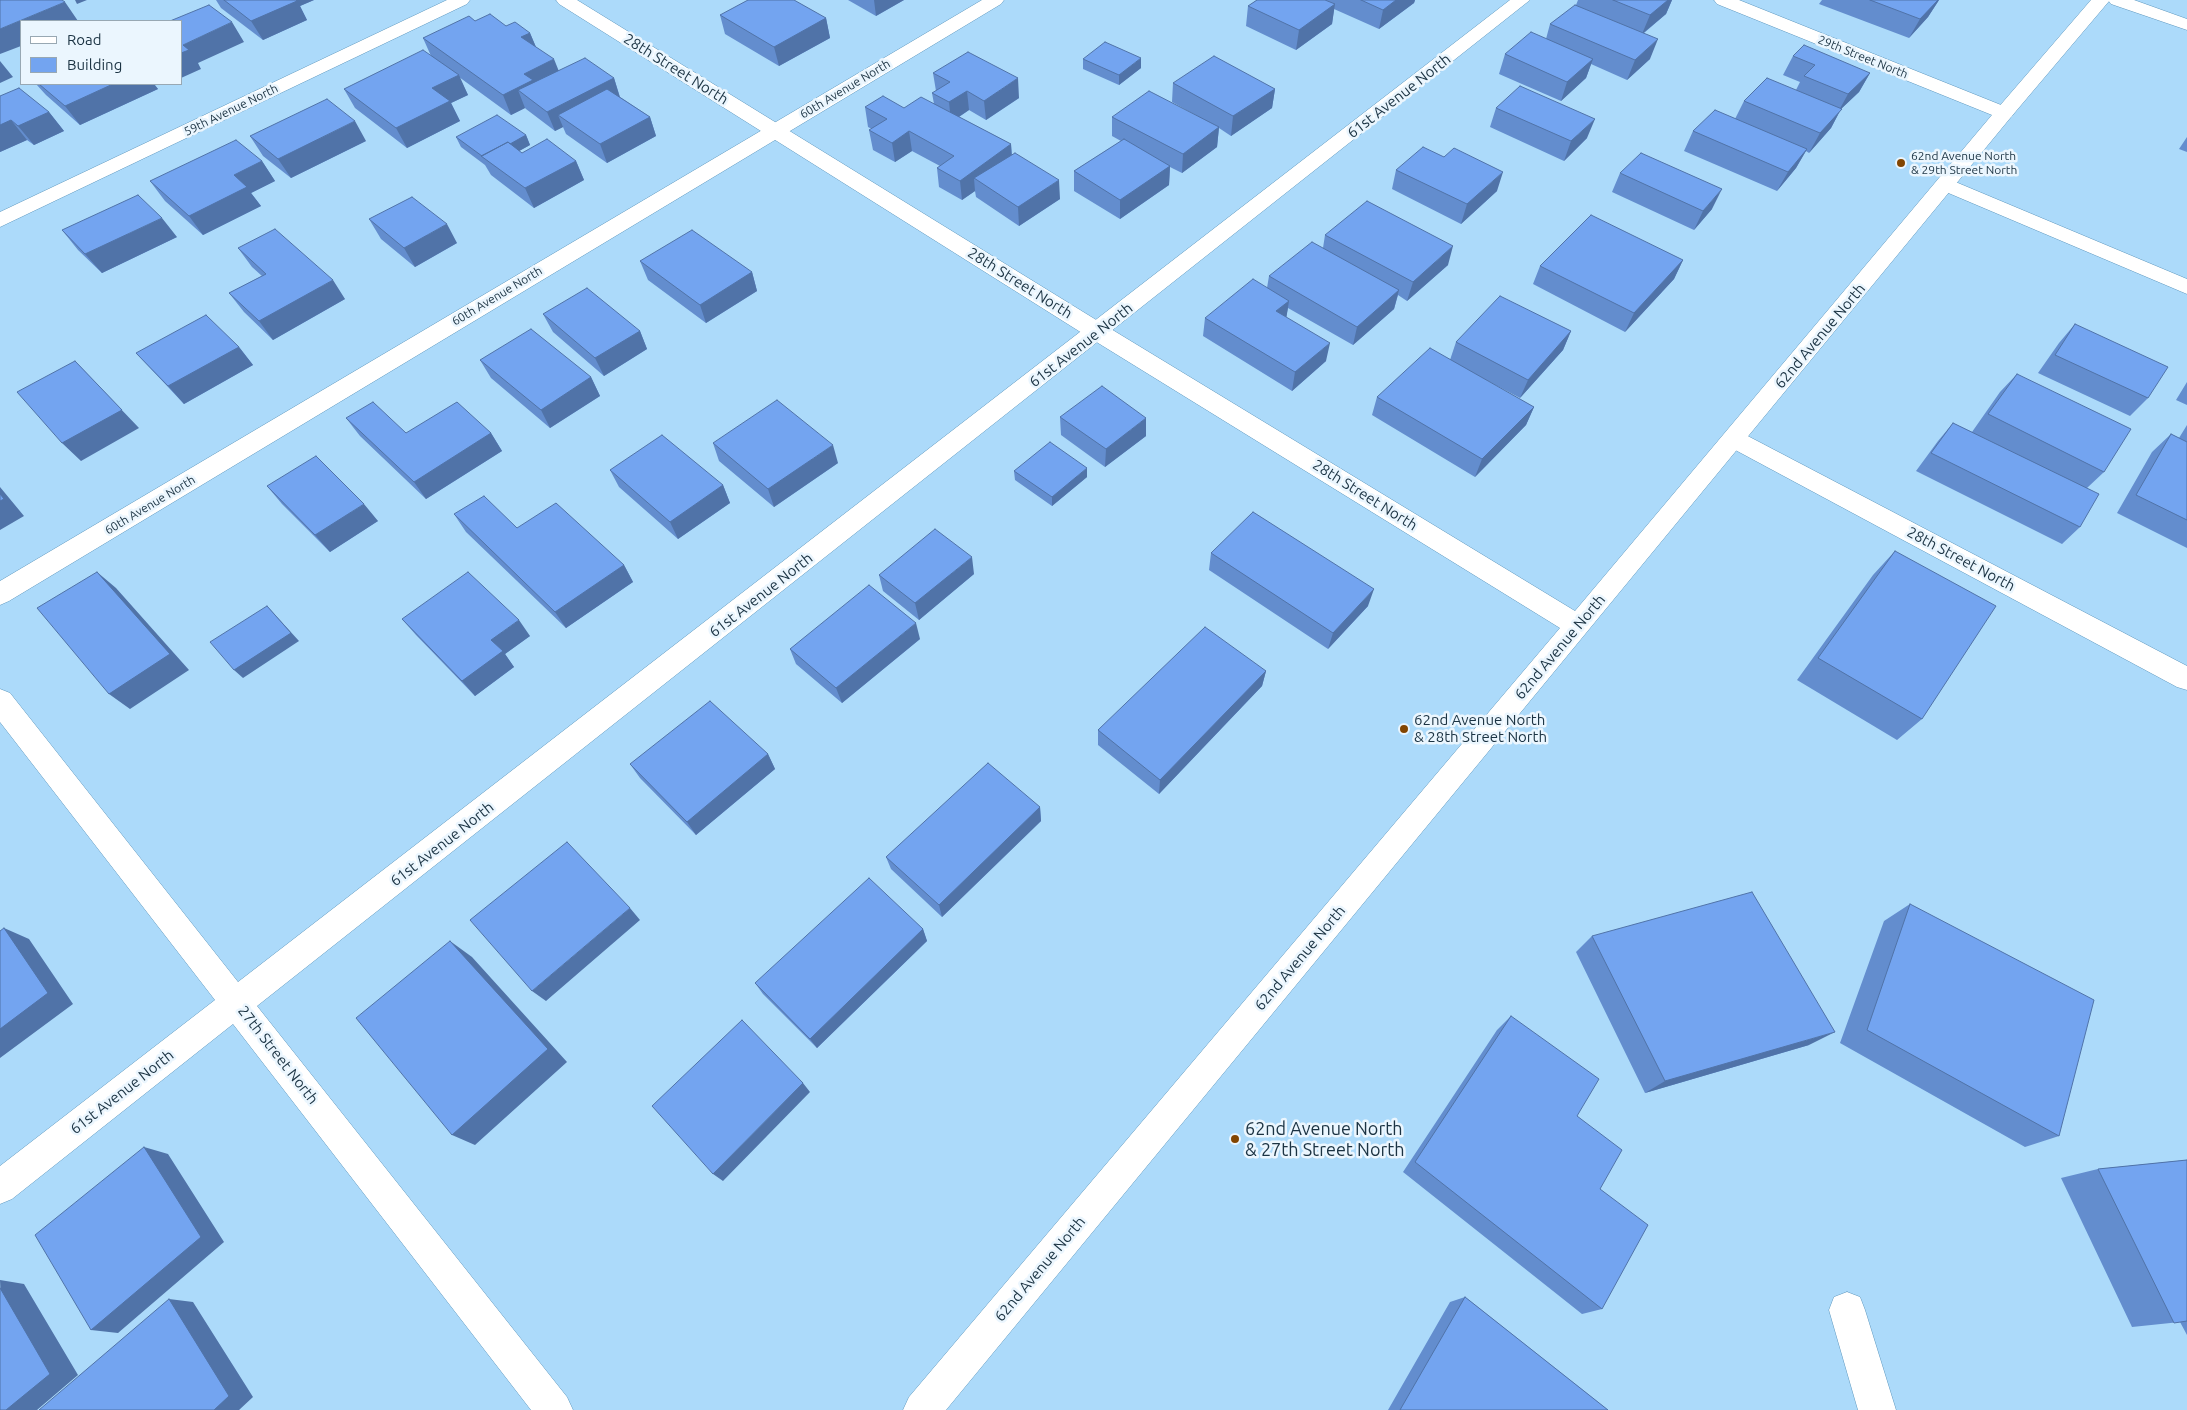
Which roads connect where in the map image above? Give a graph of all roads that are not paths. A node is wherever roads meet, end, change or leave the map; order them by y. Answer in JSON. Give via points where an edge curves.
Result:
{"nodes":[{"id":1,"x":462,"y":0,"type":"edge"},
{"id":2,"x":565,"y":0,"type":"edge"},
{"id":3,"x":995,"y":0,"type":"edge"},
{"id":4,"x":1521,"y":0,"type":"edge"},
{"id":5,"x":1722,"y":0,"type":"edge"},
{"id":6,"x":2102,"y":0,"type":"edge"},
{"id":7,"x":2117,"y":0,"type":"edge"},
{"id":8,"x":2187,"y":25,"type":"edge"},
{"id":9,"x":2004,"y":113,"type":"junction"},
{"id":10,"x":775,"y":130,"type":"junction"},
{"id":11,"x":1946,"y":184,"type":"junction"},
{"id":12,"x":0,"y":220,"type":"edge"},
{"id":13,"x":2187,"y":286,"type":"edge"},
{"id":14,"x":1098,"y":332,"type":"junction"},
{"id":15,"x":1734,"y":439,"type":"junction"},
{"id":16,"x":0,"y":594,"type":"edge"},
{"id":17,"x":1578,"y":626,"type":"junction"},
{"id":18,"x":2187,"y":679,"type":"edge"},
{"id":19,"x":0,"y":701,"type":"edge"},
{"id":20,"x":237,"y":1003,"type":"junction"},
{"id":21,"x":0,"y":1187,"type":"edge"},
{"id":22,"x":1847,"y":1310,"type":"dead end"},
{"id":23,"x":554,"y":1410,"type":"edge"},
{"id":24,"x":922,"y":1410,"type":"edge"},
{"id":25,"x":1877,"y":1410,"type":"edge"}],
"edges":[{"from":1,"to":12,"type":"street","name":"59th Avenue North"},
{"from":2,"to":10,"type":"street","name":"28th Street North"},
{"from":3,"to":10,"type":"street","name":"60th Avenue North"},
{"from":4,"to":14,"type":"street","name":"61st Avenue North"},
{"from":5,"to":9,"type":"street","name":"29th Street North"},
{"from":6,"to":9,"type":"street","name":"62nd Avenue North"},
{"from":7,"to":8,"type":"street"},
{"from":9,"to":11,"type":"street","name":"62nd Avenue North"},
{"from":10,"to":14,"type":"street","name":"28th Street North"},
{"from":10,"to":16,"type":"street","name":"60th Avenue North"},
{"from":11,"to":13,"type":"street"},
{"from":11,"to":15,"type":"street","name":"62nd Avenue North"},
{"from":14,"to":17,"type":"street","name":"28th Street North"},
{"from":14,"to":20,"type":"street","name":"61st Avenue North"},
{"from":15,"to":17,"type":"street","name":"62nd Avenue North"},
{"from":15,"to":18,"type":"street","name":"28th Street North"},
{"from":17,"to":24,"type":"street","name":"62nd Avenue North"},
{"from":19,"to":20,"type":"street","name":"27th Street North"},
{"from":20,"to":21,"type":"street","name":"61st Avenue North"},
{"from":20,"to":23,"type":"street","name":"27th Street North"},
{"from":22,"to":25,"type":"street"}]}
